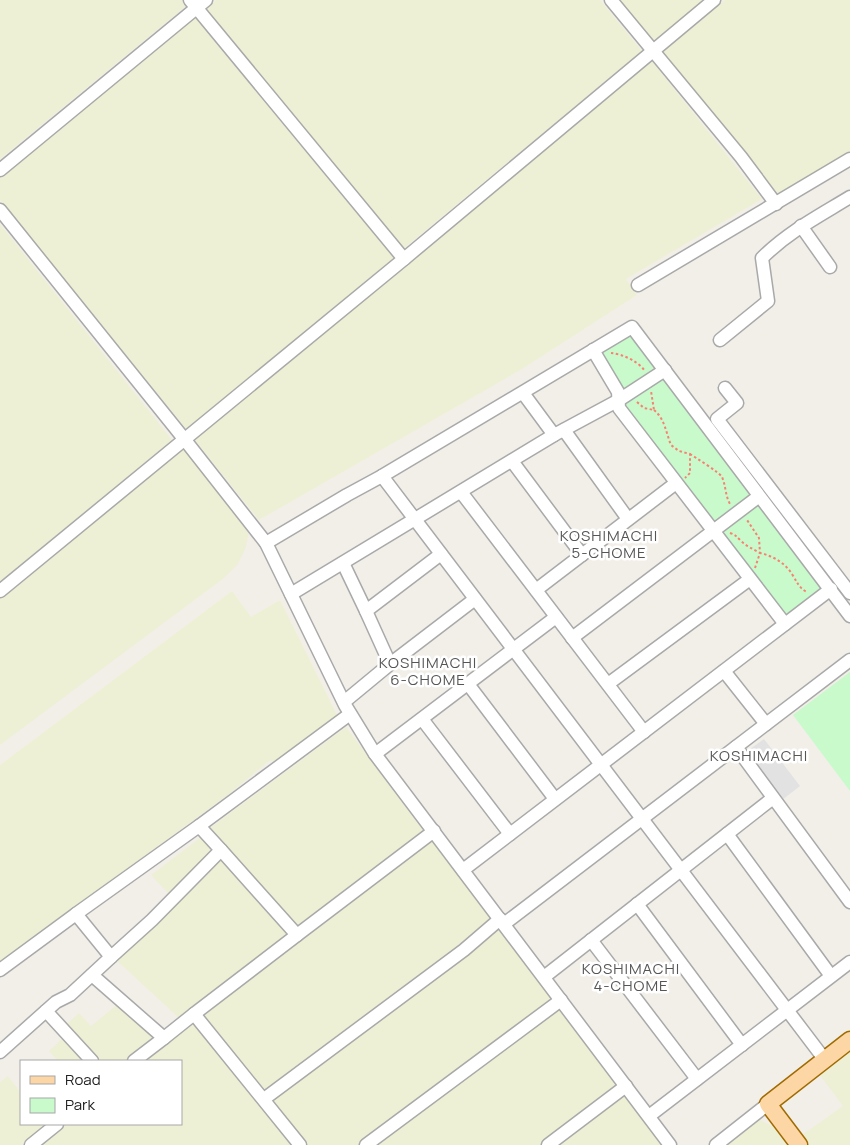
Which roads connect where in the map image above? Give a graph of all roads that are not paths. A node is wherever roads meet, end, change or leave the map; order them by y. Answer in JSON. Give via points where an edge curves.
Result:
{"nodes":[{"id":1,"x":611,"y":0,"type":"edge"},
{"id":2,"x":714,"y":0,"type":"edge"},
{"id":3,"x":198,"y":3,"type":"edge"},
{"id":4,"x":653,"y":51,"type":"junction"},
{"id":5,"x":850,"y":159,"type":"edge"},
{"id":6,"x":0,"y":170,"type":"edge"},
{"id":7,"x":850,"y":198,"type":"edge"},
{"id":8,"x":776,"y":204,"type":"junction"},
{"id":9,"x":0,"y":210,"type":"edge"},
{"id":10,"x":801,"y":226,"type":"junction"},
{"id":11,"x":404,"y":259,"type":"junction"},
{"id":12,"x":830,"y":267,"type":"dead end"},
{"id":13,"x":638,"y":285,"type":"dead end"},
{"id":14,"x":720,"y":340,"type":"dead end"},
{"id":15,"x":593,"y":350,"type":"junction"},
{"id":16,"x":665,"y":370,"type":"junction"},
{"id":17,"x":725,"y":388,"type":"dead end"},
{"id":18,"x":523,"y":393,"type":"junction"},
{"id":19,"x":619,"y":400,"type":"junction"},
{"id":20,"x":559,"y":433,"type":"junction"},
{"id":21,"x":186,"y":440,"type":"junction"},
{"id":22,"x":512,"y":461,"type":"junction"},
{"id":23,"x":382,"y":476,"type":"junction"},
{"id":24,"x":676,"y":483,"type":"junction"},
{"id":25,"x":461,"y":492,"type":"junction"},
{"id":26,"x":758,"y":496,"type":"junction"},
{"id":27,"x":628,"y":519,"type":"junction"},
{"id":28,"x":415,"y":520,"type":"junction"},
{"id":29,"x":713,"y":531,"type":"junction"},
{"id":30,"x":266,"y":543,"type":"junction"},
{"id":31,"x":441,"y":554,"type":"junction"},
{"id":32,"x":582,"y":555,"type":"junction"},
{"id":33,"x":343,"y":563,"type":"junction"},
{"id":34,"x":750,"y":579,"type":"junction"},
{"id":35,"x":831,"y":589,"type":"junction"},
{"id":36,"x":536,"y":590,"type":"junction"},
{"id":37,"x":0,"y":591,"type":"edge"},
{"id":38,"x":850,"y":593,"type":"edge"},
{"id":39,"x":291,"y":594,"type":"junction"},
{"id":40,"x":475,"y":599,"type":"junction"},
{"id":41,"x":366,"y":611,"type":"junction"},
{"id":42,"x":850,"y":616,"type":"edge"},
{"id":43,"x":556,"y":617,"type":"junction"},
{"id":44,"x":784,"y":624,"type":"junction"},
{"id":45,"x":572,"y":638,"type":"junction"},
{"id":46,"x":513,"y":649,"type":"junction"},
{"id":47,"x":850,"y":660,"type":"edge"},
{"id":48,"x":390,"y":664,"type":"junction"},
{"id":49,"x":724,"y":671,"type":"junction"},
{"id":50,"x":468,"y":684,"type":"junction"},
{"id":51,"x":608,"y":684,"type":"junction"},
{"id":52,"x":344,"y":702,"type":"junction"},
{"id":53,"x":350,"y":714,"type":"junction"},
{"id":54,"x":422,"y":719,"type":"junction"},
{"id":55,"x":766,"y":724,"type":"junction"},
{"id":56,"x":644,"y":732,"type":"junction"},
{"id":57,"x":736,"y":747,"type":"junction"},
{"id":58,"x":375,"y":754,"type":"junction"},
{"id":59,"x":601,"y":765,"type":"junction"},
{"id":60,"x":773,"y":798,"type":"junction"},
{"id":61,"x":555,"y":800,"type":"junction"},
{"id":62,"x":642,"y":819,"type":"junction"},
{"id":63,"x":198,"y":826,"type":"junction"},
{"id":64,"x":434,"y":831,"type":"junction"},
{"id":65,"x":510,"y":834,"type":"junction"},
{"id":66,"x":727,"y":834,"type":"junction"},
{"id":67,"x":221,"y":850,"type":"junction"},
{"id":68,"x":463,"y":870,"type":"junction"},
{"id":69,"x":681,"y":870,"type":"junction"},
{"id":70,"x":848,"y":896,"type":"edge"},
{"id":71,"x":637,"y":904,"type":"junction"},
{"id":72,"x":76,"y":914,"type":"junction"},
{"id":73,"x":502,"y":922,"type":"junction"},
{"id":74,"x":297,"y":935,"type":"junction"},
{"id":75,"x":591,"y":940,"type":"junction"},
{"id":76,"x":111,"y":957,"type":"junction"},
{"id":77,"x":850,"y":962,"type":"edge"},
{"id":78,"x":0,"y":970,"type":"edge"},
{"id":79,"x":92,"y":975,"type":"junction"},
{"id":80,"x":832,"y":976,"type":"junction"},
{"id":81,"x":544,"y":977,"type":"junction"},
{"id":82,"x":561,"y":1000,"type":"junction"},
{"id":83,"x":787,"y":1010,"type":"junction"},
{"id":84,"x":46,"y":1011,"type":"junction"},
{"id":85,"x":194,"y":1014,"type":"junction"},
{"id":86,"x":164,"y":1038,"type":"junction"},
{"id":87,"x":850,"y":1040,"type":"edge"},
{"id":88,"x":742,"y":1045,"type":"junction"},
{"id":89,"x":0,"y":1052,"type":"edge"},
{"id":90,"x":91,"y":1060,"type":"edge"},
{"id":91,"x":135,"y":1060,"type":"edge"},
{"id":92,"x":825,"y":1060,"type":"junction"},
{"id":93,"x":697,"y":1079,"type":"junction"},
{"id":94,"x":626,"y":1086,"type":"junction"},
{"id":95,"x":264,"y":1099,"type":"junction"},
{"id":96,"x":768,"y":1104,"type":"junction"},
{"id":97,"x":649,"y":1116,"type":"junction"},
{"id":98,"x":56,"y":1125,"type":"edge"},
{"id":99,"x":31,"y":1145,"type":"edge"},
{"id":100,"x":300,"y":1145,"type":"edge"},
{"id":101,"x":366,"y":1145,"type":"edge"},
{"id":102,"x":548,"y":1145,"type":"edge"},
{"id":103,"x":670,"y":1145,"type":"edge"},
{"id":104,"x":716,"y":1145,"type":"edge"},
{"id":105,"x":799,"y":1145,"type":"edge"}],
"edges":[{"from":1,"to":4,"type":"street"},
{"from":2,"to":4,"type":"street"},
{"from":3,"to":6,"type":"street"},
{"from":3,"to":11,"type":"street"},
{"from":4,"to":8,"type":"street"},
{"from":4,"to":11,"type":"street"},
{"from":5,"to":8,"type":"street"},
{"from":7,"to":10,"type":"street"},
{"from":8,"to":13,"type":"street"},
{"from":9,"to":21,"type":"street"},
{"from":10,"to":12,"type":"street"},
{"from":10,"to":14,"type":"street","via":[[762,258],[768,301]]},
{"from":11,"to":21,"type":"street"},
{"from":15,"to":16,"type":"street","via":[[632,327]]},
{"from":15,"to":18,"type":"street"},
{"from":15,"to":19,"type":"street","via":[[618,392]]},
{"from":16,"to":19,"type":"street"},
{"from":16,"to":26,"type":"street"},
{"from":17,"to":38,"type":"street","via":[[737,403],[717,419]]},
{"from":18,"to":20,"type":"street"},
{"from":18,"to":23,"type":"street"},
{"from":19,"to":20,"type":"street"},
{"from":19,"to":24,"type":"street","via":[[619,408]]},
{"from":20,"to":22,"type":"street"},
{"from":20,"to":27,"type":"street"},
{"from":21,"to":30,"type":"street"},
{"from":21,"to":37,"type":"street"},
{"from":22,"to":25,"type":"street"},
{"from":22,"to":32,"type":"street"},
{"from":23,"to":28,"type":"street"},
{"from":23,"to":30,"type":"street"},
{"from":24,"to":27,"type":"street"},
{"from":24,"to":29,"type":"street"},
{"from":25,"to":28,"type":"street"},
{"from":25,"to":36,"type":"street"},
{"from":26,"to":29,"type":"street"},
{"from":26,"to":35,"type":"street"},
{"from":27,"to":32,"type":"street"},
{"from":28,"to":31,"type":"street"},
{"from":28,"to":33,"type":"street"},
{"from":29,"to":34,"type":"street"},
{"from":29,"to":45,"type":"street"},
{"from":30,"to":39,"type":"street"},
{"from":31,"to":40,"type":"street"},
{"from":31,"to":41,"type":"street"},
{"from":32,"to":36,"type":"street"},
{"from":33,"to":39,"type":"street"},
{"from":33,"to":41,"type":"street"},
{"from":34,"to":44,"type":"street"},
{"from":34,"to":51,"type":"street"},
{"from":35,"to":42,"type":"street"},
{"from":35,"to":44,"type":"street"},
{"from":36,"to":43,"type":"street"},
{"from":39,"to":52,"type":"street"},
{"from":40,"to":46,"type":"street"},
{"from":40,"to":48,"type":"street"},
{"from":41,"to":48,"type":"street"},
{"from":43,"to":45,"type":"street"},
{"from":43,"to":46,"type":"street"},
{"from":44,"to":49,"type":"street"},
{"from":45,"to":51,"type":"street"},
{"from":46,"to":50,"type":"street"},
{"from":46,"to":59,"type":"street"},
{"from":47,"to":55,"type":"street"},
{"from":48,"to":52,"type":"street"},
{"from":49,"to":55,"type":"street"},
{"from":49,"to":56,"type":"street"},
{"from":50,"to":54,"type":"street"},
{"from":50,"to":61,"type":"street"},
{"from":51,"to":56,"type":"street"},
{"from":52,"to":53,"type":"street"},
{"from":53,"to":58,"type":"street"},
{"from":53,"to":63,"type":"street"},
{"from":54,"to":58,"type":"street"},
{"from":54,"to":65,"type":"street"},
{"from":55,"to":57,"type":"street"},
{"from":56,"to":59,"type":"street"},
{"from":57,"to":60,"type":"street"},
{"from":57,"to":62,"type":"street"},
{"from":58,"to":64,"type":"street"},
{"from":59,"to":61,"type":"street"},
{"from":59,"to":62,"type":"street"},
{"from":60,"to":66,"type":"street"},
{"from":60,"to":70,"type":"street"},
{"from":61,"to":65,"type":"street"},
{"from":62,"to":69,"type":"street"},
{"from":62,"to":73,"type":"street"},
{"from":63,"to":67,"type":"street"},
{"from":63,"to":72,"type":"street"},
{"from":64,"to":68,"type":"street"},
{"from":64,"to":74,"type":"street"},
{"from":65,"to":68,"type":"street"},
{"from":66,"to":69,"type":"street"},
{"from":66,"to":80,"type":"street"},
{"from":67,"to":74,"type":"street"},
{"from":67,"to":76,"type":"street"},
{"from":68,"to":73,"type":"street"},
{"from":69,"to":71,"type":"street"},
{"from":69,"to":83,"type":"street"},
{"from":71,"to":75,"type":"street"},
{"from":71,"to":88,"type":"street"},
{"from":72,"to":76,"type":"street"},
{"from":72,"to":78,"type":"street"},
{"from":73,"to":81,"type":"street"},
{"from":73,"to":95,"type":"street"},
{"from":74,"to":85,"type":"street"},
{"from":75,"to":81,"type":"street"},
{"from":75,"to":93,"type":"street"},
{"from":76,"to":79,"type":"street"},
{"from":77,"to":80,"type":"street"},
{"from":79,"to":84,"type":"street"},
{"from":79,"to":86,"type":"street"},
{"from":80,"to":83,"type":"street"},
{"from":81,"to":82,"type":"street"},
{"from":82,"to":94,"type":"street"},
{"from":82,"to":101,"type":"street"},
{"from":83,"to":88,"type":"street"},
{"from":83,"to":92,"type":"street"},
{"from":84,"to":89,"type":"street"},
{"from":84,"to":90,"type":"street"},
{"from":85,"to":86,"type":"street"},
{"from":85,"to":95,"type":"street"},
{"from":86,"to":91,"type":"street"},
{"from":87,"to":92,"type":"main road"},
{"from":88,"to":93,"type":"street"},
{"from":92,"to":96,"type":"main road"},
{"from":93,"to":97,"type":"street"},
{"from":94,"to":97,"type":"street"},
{"from":94,"to":102,"type":"street"},
{"from":95,"to":100,"type":"street"},
{"from":96,"to":104,"type":"street"},
{"from":96,"to":105,"type":"main road"},
{"from":97,"to":103,"type":"street"},
{"from":98,"to":99,"type":"street"}]}
